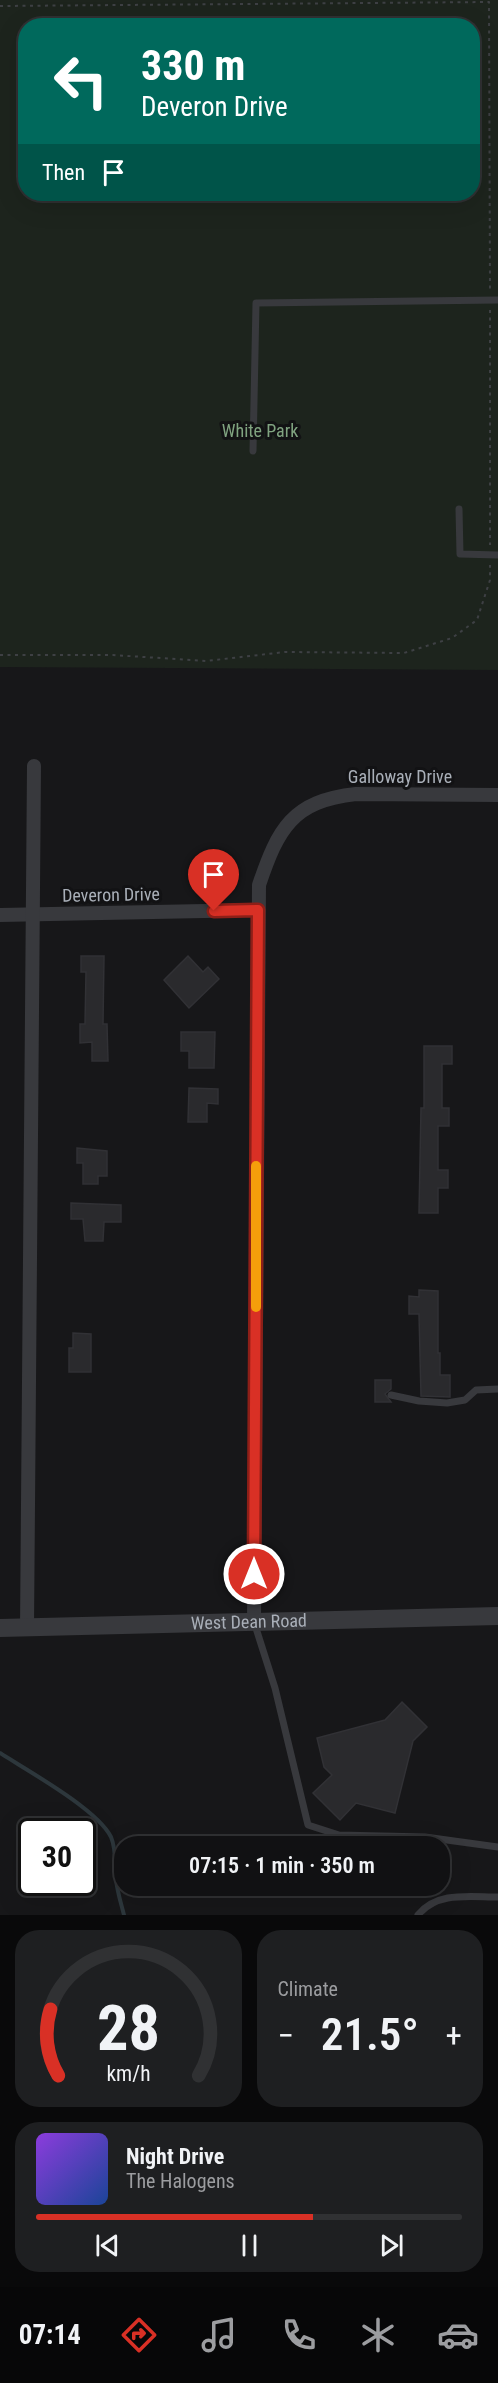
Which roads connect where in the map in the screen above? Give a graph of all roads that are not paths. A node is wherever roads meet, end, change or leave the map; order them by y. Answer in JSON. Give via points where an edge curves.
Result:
{"nodes":[{"id":1,"x":498,"y":300,"type":"edge"},
{"id":2,"x":254,"y":451,"type":"dead end"},
{"id":3,"x":459,"y":509,"type":"dead end"},
{"id":4,"x":494,"y":555,"type":"edge"},
{"id":5,"x":34,"y":766,"type":"dead end"},
{"id":6,"x":498,"y":795,"type":"edge"},
{"id":7,"x":258,"y":910,"type":"junction"},
{"id":8,"x":0,"y":915,"type":"edge"},
{"id":9,"x":33,"y":915,"type":"junction"},
{"id":10,"x":498,"y":1389,"type":"edge"},
{"id":11,"x":391,"y":1395,"type":"dead end"},
{"id":12,"x":498,"y":1616,"type":"edge"},
{"id":13,"x":254,"y":1622,"type":"junction"},
{"id":14,"x":27,"y":1628,"type":"junction"},
{"id":15,"x":0,"y":1629,"type":"edge"},
{"id":16,"x":498,"y":1847,"type":"edge"},
{"id":17,"x":498,"y":1897,"type":"edge"},
{"id":18,"x":418,"y":1915,"type":"edge"}],
"edges":[{"from":1,"to":2,"type":"lane","via":[[256,303]]},
{"from":3,"to":4,"type":"lane","via":[[460,554]]},
{"from":5,"to":9,"type":"street"},
{"from":6,"to":7,"type":"street","name":"Galloway Drive","via":[[356,794],[315,804],[297,814],[279,835],[259,885]]},
{"from":7,"to":9,"type":"street","name":"Deveron Drive"},
{"from":7,"to":13,"type":"street","name":"Galloway Drive"},
{"from":8,"to":9,"type":"street","name":"Deveron Drive"},
{"from":9,"to":14,"type":"street"},
{"from":10,"to":11,"type":"lane","via":[[476,1390],[465,1400],[447,1403]]},
{"from":12,"to":13,"type":"street","name":"West Dean Road"},
{"from":13,"to":14,"type":"street","name":"West Dean Road"},
{"from":13,"to":16,"type":"lane","via":[[275,1688],[308,1825],[339,1835],[426,1837]]},
{"from":14,"to":15,"type":"street","name":"West Dean Road"},
{"from":17,"to":18,"type":"lane","via":[[436,1900]]}]}
